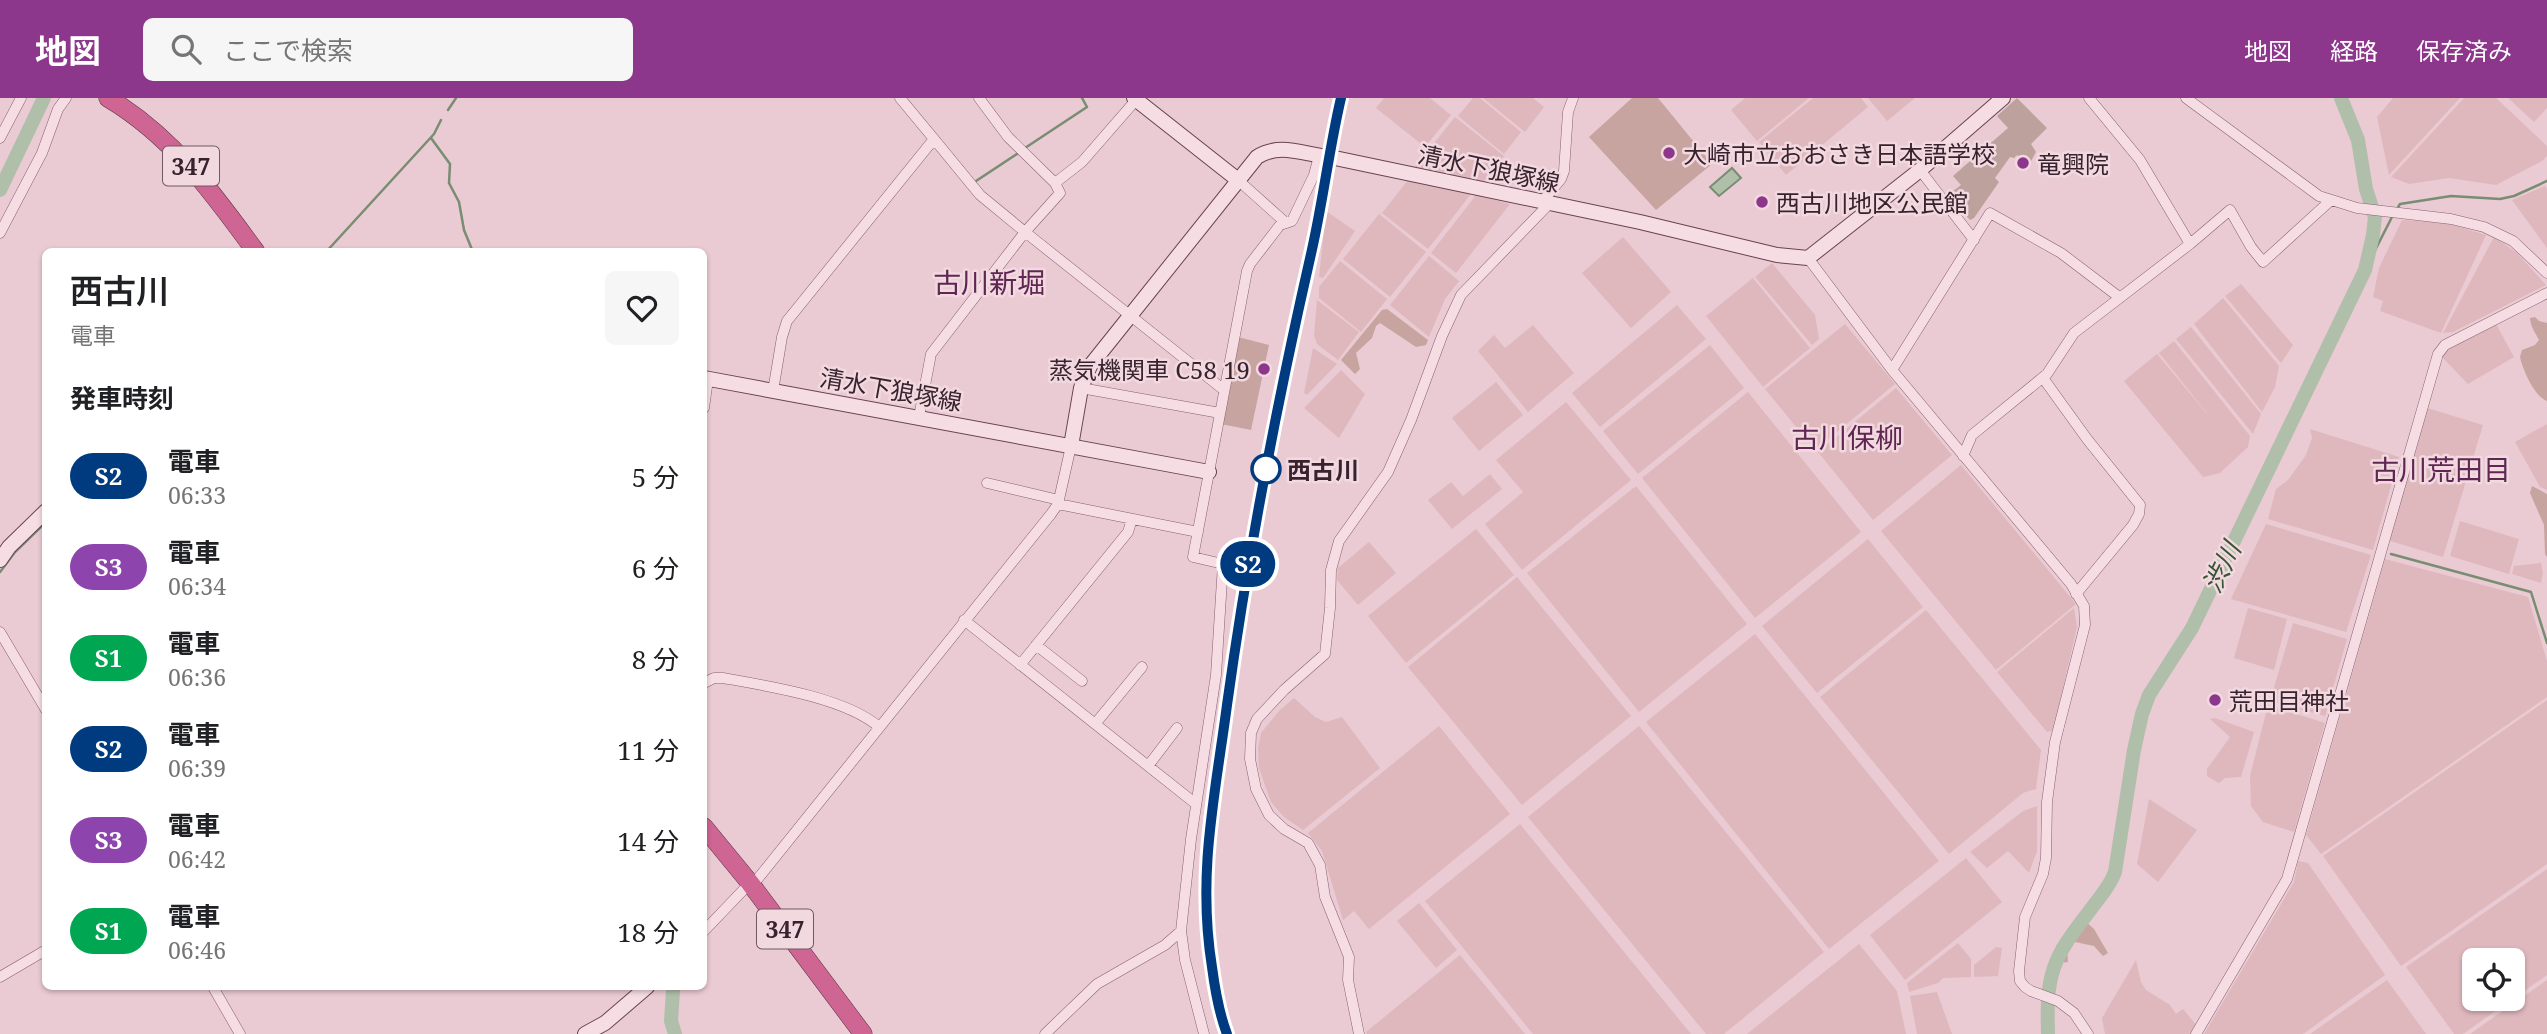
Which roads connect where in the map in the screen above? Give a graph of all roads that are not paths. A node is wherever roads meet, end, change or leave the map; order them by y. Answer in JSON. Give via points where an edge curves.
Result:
{"nodes":[{"id":1,"x":21,"y":98,"type":"edge"},
{"id":2,"x":66,"y":98,"type":"edge"},
{"id":3,"x":108,"y":98,"type":"edge"},
{"id":4,"x":900,"y":98,"type":"edge"},
{"id":5,"x":979,"y":98,"type":"edge"},
{"id":6,"x":1573,"y":98,"type":"edge"},
{"id":7,"x":2003,"y":98,"type":"edge"},
{"id":8,"x":2089,"y":98,"type":"edge"},
{"id":9,"x":2186,"y":98,"type":"edge"},
{"id":10,"x":1135,"y":99,"type":"edge"},
{"id":11,"x":0,"y":138,"type":"edge"},
{"id":12,"x":934,"y":139,"type":"junction"},
{"id":13,"x":1318,"y":156,"type":"junction"},
{"id":14,"x":1920,"y":170,"type":"junction"},
{"id":15,"x":1238,"y":180,"type":"junction"},
{"id":16,"x":1055,"y":183,"type":"junction"},
{"id":17,"x":2330,"y":201,"type":"junction"},
{"id":18,"x":1549,"y":204,"type":"junction"},
{"id":19,"x":1286,"y":223,"type":"junction"},
{"id":20,"x":1025,"y":232,"type":"junction"},
{"id":21,"x":0,"y":233,"type":"edge"},
{"id":22,"x":1974,"y":240,"type":"junction"},
{"id":23,"x":2190,"y":244,"type":"junction"},
{"id":24,"x":253,"y":248,"type":"edge"},
{"id":25,"x":1808,"y":258,"type":"junction"},
{"id":26,"x":2547,"y":273,"type":"edge"},
{"id":27,"x":2547,"y":293,"type":"edge"},
{"id":28,"x":2119,"y":297,"type":"junction"},
{"id":29,"x":1130,"y":316,"type":"junction"},
{"id":30,"x":1892,"y":370,"type":"junction"},
{"id":31,"x":707,"y":378,"type":"edge"},
{"id":32,"x":2043,"y":378,"type":"junction"},
{"id":33,"x":1081,"y":388,"type":"junction"},
{"id":34,"x":1224,"y":390,"type":"junction"},
{"id":35,"x":773,"y":391,"type":"junction"},
{"id":36,"x":1220,"y":413,"type":"junction"},
{"id":37,"x":919,"y":417,"type":"junction"},
{"id":38,"x":1071,"y":446,"type":"junction"},
{"id":39,"x":1963,"y":456,"type":"junction"},
{"id":40,"x":1209,"y":472,"type":"junction"},
{"id":41,"x":987,"y":483,"type":"dead end"},
{"id":42,"x":1058,"y":502,"type":"junction"},
{"id":43,"x":42,"y":515,"type":"edge"},
{"id":44,"x":1132,"y":519,"type":"junction"},
{"id":45,"x":1198,"y":532,"type":"junction"},
{"id":46,"x":0,"y":560,"type":"edge"},
{"id":47,"x":2076,"y":594,"type":"junction"},
{"id":48,"x":964,"y":620,"type":"junction"},
{"id":49,"x":0,"y":632,"type":"edge"},
{"id":50,"x":1036,"y":645,"type":"junction"},
{"id":51,"x":1020,"y":665,"type":"junction"},
{"id":52,"x":1142,"y":667,"type":"dead end"},
{"id":53,"x":707,"y":680,"type":"edge"},
{"id":54,"x":1082,"y":681,"type":"dead end"},
{"id":55,"x":42,"y":703,"type":"edge"},
{"id":56,"x":1095,"y":724,"type":"junction"},
{"id":57,"x":879,"y":727,"type":"junction"},
{"id":58,"x":1177,"y":728,"type":"dead end"},
{"id":59,"x":1148,"y":766,"type":"junction"},
{"id":60,"x":1196,"y":804,"type":"junction"},
{"id":61,"x":707,"y":831,"type":"edge"},
{"id":62,"x":750,"y":883,"type":"junction"},
{"id":63,"x":707,"y":927,"type":"edge"},
{"id":64,"x":1181,"y":931,"type":"junction"},
{"id":65,"x":42,"y":952,"type":"edge"},
{"id":66,"x":0,"y":977,"type":"edge"},
{"id":67,"x":215,"y":990,"type":"edge"},
{"id":68,"x":644,"y":990,"type":"edge"},
{"id":69,"x":240,"y":1034,"type":"edge"},
{"id":70,"x":585,"y":1034,"type":"edge"},
{"id":71,"x":863,"y":1034,"type":"edge"},
{"id":72,"x":1045,"y":1034,"type":"edge"},
{"id":73,"x":1204,"y":1034,"type":"edge"},
{"id":74,"x":1359,"y":1034,"type":"edge"},
{"id":75,"x":2088,"y":1034,"type":"edge"},
{"id":76,"x":2196,"y":1034,"type":"edge"}],
"edges":[{"from":1,"to":11,"type":"street"},
{"from":2,"to":21,"type":"street"},
{"from":3,"to":24,"type":"highway","number":"347","via":[[182,156]]},
{"from":4,"to":12,"type":"street"},
{"from":5,"to":16,"type":"street","via":[[1021,151]]},
{"from":6,"to":18,"type":"street","via":[[1564,171],[1546,198]]},
{"from":7,"to":14,"type":"main road"},
{"from":8,"to":23,"type":"street","via":[[2140,160]]},
{"from":9,"to":17,"type":"street"},
{"from":10,"to":15,"type":"main road"},
{"from":10,"to":16,"type":"street","via":[[1082,162]]},
{"from":12,"to":20,"type":"street","via":[[980,195]]},
{"from":12,"to":35,"type":"street","via":[[787,321]]},
{"from":13,"to":15,"type":"main road","name":"清水下狼塚線","via":[[1284,149],[1268,151]]},
{"from":13,"to":18,"type":"main road","name":"清水下狼塚線"},
{"from":13,"to":19,"type":"street","via":[[1314,175],[1292,221]]},
{"from":14,"to":22,"type":"street"},
{"from":14,"to":25,"type":"main road"},
{"from":15,"to":19,"type":"street"},
{"from":15,"to":29,"type":"main road","name":"清水下狼塚線"},
{"from":16,"to":20,"type":"street","via":[[1060,193]]},
{"from":17,"to":23,"type":"street","via":[[2263,262],[2230,210]]},
{"from":17,"to":26,"type":"street","via":[[2469,222],[2499,232]]},
{"from":18,"to":25,"type":"main road","name":"清水下狼塚線"},
{"from":18,"to":74,"type":"street","via":[[1461,295],[1388,472],[1339,541],[1331,570],[1325,654],[1268,706],[1251,733],[1252,773],[1261,802],[1277,823],[1308,843],[1320,865],[1325,897],[1349,957],[1348,980]]},
{"from":19,"to":34,"type":"street","via":[[1250,264]]},
{"from":20,"to":29,"type":"street"},
{"from":20,"to":37,"type":"street","via":[[931,354]]},
{"from":22,"to":28,"type":"street","via":[[1990,213],[2061,253]]},
{"from":22,"to":30,"type":"street"},
{"from":23,"to":28,"type":"street"},
{"from":25,"to":30,"type":"street"},
{"from":27,"to":76,"type":"street","via":[[2445,345],[2438,354],[2287,879]]},
{"from":28,"to":32,"type":"street","via":[[2074,333]]},
{"from":29,"to":33,"type":"main road","name":"清水下狼塚線","via":[[1090,366]]},
{"from":29,"to":34,"type":"street"},
{"from":30,"to":39,"type":"street"},
{"from":31,"to":35,"type":"main road","name":"清水下狼塚線"},
{"from":32,"to":39,"type":"street","via":[[1972,435]]},
{"from":32,"to":47,"type":"street","via":[[2140,505],[2133,525]]},
{"from":33,"to":36,"type":"street"},
{"from":33,"to":38,"type":"main road","name":"清水下狼塚線"},
{"from":34,"to":36,"type":"street"},
{"from":35,"to":37,"type":"main road","name":"清水下狼塚線"},
{"from":36,"to":40,"type":"street"},
{"from":37,"to":38,"type":"main road","name":"清水下狼塚線"},
{"from":38,"to":40,"type":"main road","name":"清水下狼塚線"},
{"from":38,"to":42,"type":"street"},
{"from":39,"to":47,"type":"street"},
{"from":40,"to":45,"type":"street"},
{"from":41,"to":42,"type":"street"},
{"from":42,"to":44,"type":"street"},
{"from":42,"to":48,"type":"street"},
{"from":43,"to":46,"type":"main road"},
{"from":44,"to":45,"type":"street"},
{"from":44,"to":50,"type":"street","via":[[1128,532]]},
{"from":45,"to":60,"type":"street","via":[[1193,557],[1223,564],[1216,675]]},
{"from":47,"to":75,"type":"street","via":[[2084,606],[2085,625],[2056,742],[2046,858],[2025,917],[2020,981],[2074,1013]]},
{"from":48,"to":51,"type":"street"},
{"from":48,"to":57,"type":"street"},
{"from":49,"to":55,"type":"street"},
{"from":50,"to":51,"type":"street"},
{"from":50,"to":54,"type":"street"},
{"from":51,"to":56,"type":"street"},
{"from":52,"to":56,"type":"street"},
{"from":53,"to":57,"type":"street","via":[[723,678],[849,707]]},
{"from":56,"to":59,"type":"street"},
{"from":57,"to":62,"type":"street"},
{"from":58,"to":59,"type":"street"},
{"from":59,"to":60,"type":"street"},
{"from":60,"to":64,"type":"street"},
{"from":61,"to":62,"type":"highway","number":"347"},
{"from":62,"to":63,"type":"street"},
{"from":62,"to":71,"type":"highway","number":"347"},
{"from":64,"to":72,"type":"street","via":[[1097,984]]},
{"from":64,"to":73,"type":"street"},
{"from":65,"to":66,"type":"street"},
{"from":67,"to":69,"type":"street"},
{"from":68,"to":70,"type":"main road"}]}
